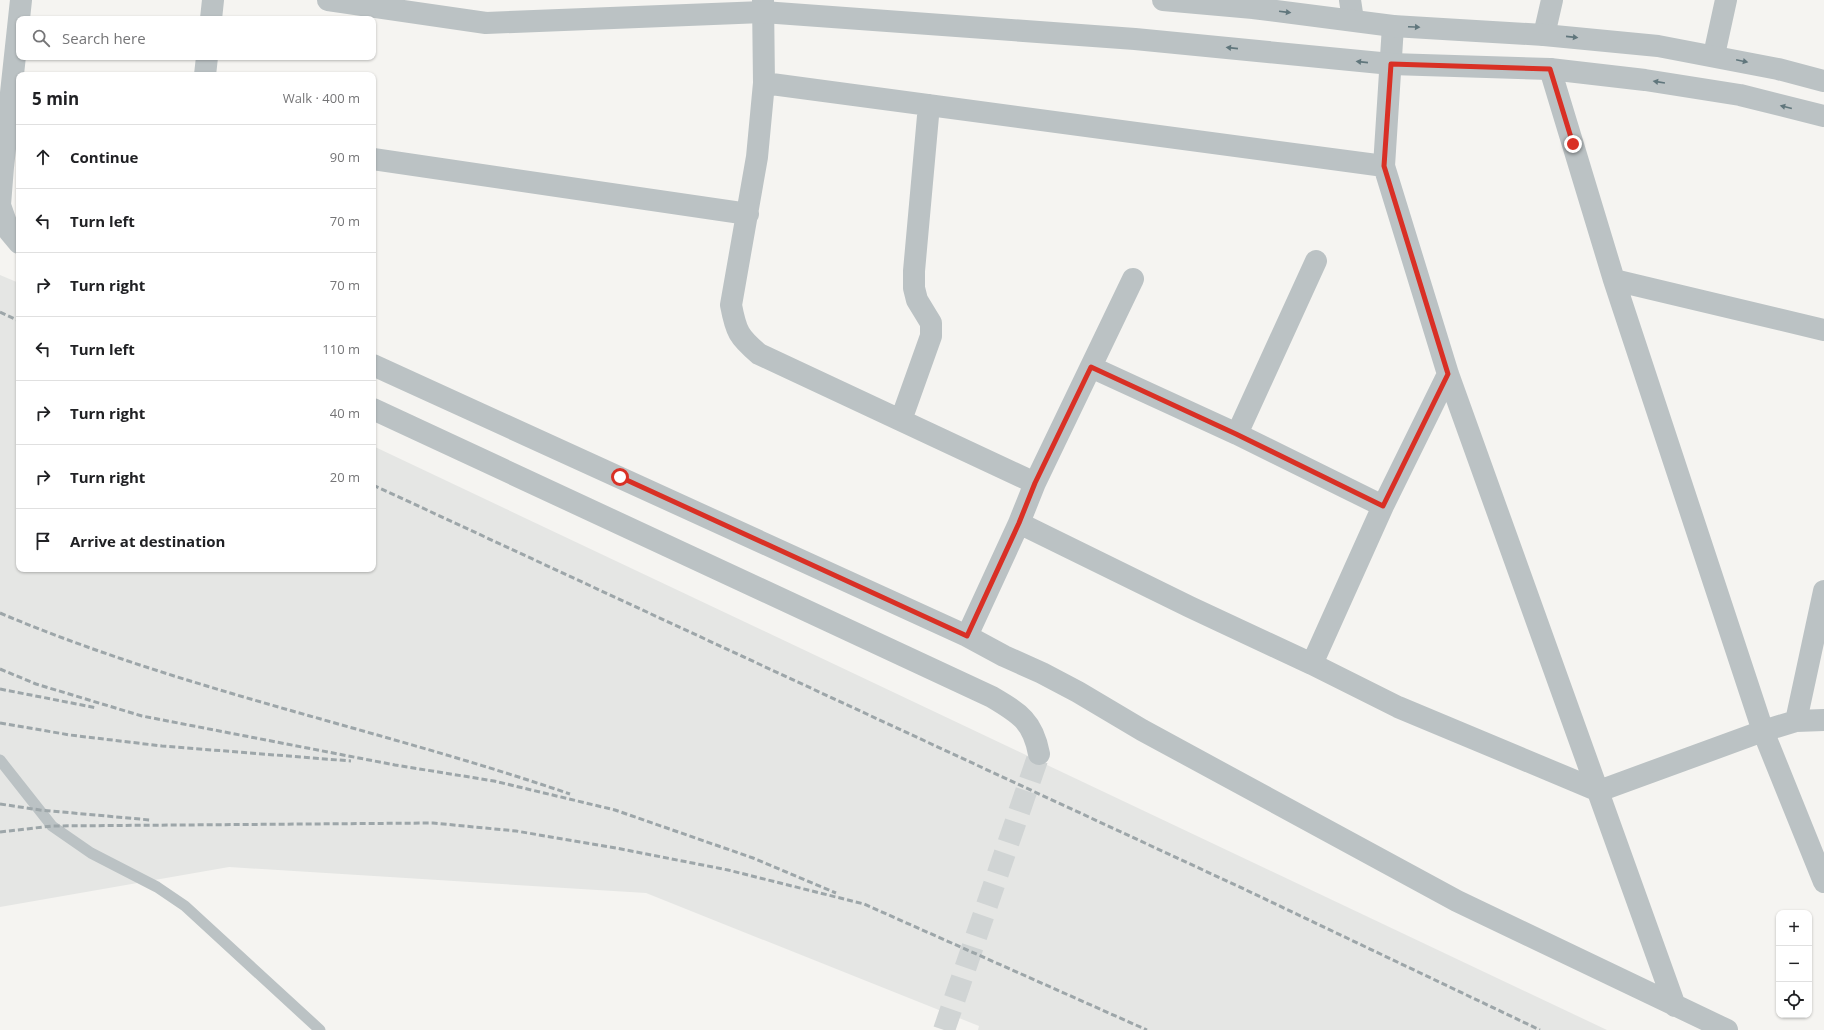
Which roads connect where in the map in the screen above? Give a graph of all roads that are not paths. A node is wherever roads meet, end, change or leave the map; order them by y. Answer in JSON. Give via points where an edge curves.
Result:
{"nodes":[{"id":1,"x":21,"y":0,"type":"edge"},
{"id":2,"x":213,"y":0,"type":"edge"},
{"id":3,"x":328,"y":0,"type":"edge"},
{"id":4,"x":1163,"y":0,"type":"edge"},
{"id":5,"x":1552,"y":0,"type":"edge"},
{"id":6,"x":1726,"y":0,"type":"edge"},
{"id":7,"x":1252,"y":4,"type":"edge"},
{"id":8,"x":763,"y":6,"type":"edge"},
{"id":9,"x":1351,"y":10,"type":"edge"},
{"id":10,"x":19,"y":16,"type":"edge"},
{"id":11,"x":211,"y":16,"type":"edge"},
{"id":12,"x":1393,"y":26,"type":"junction"},
{"id":13,"x":1544,"y":35,"type":"junction"},
{"id":14,"x":16,"y":46,"type":"edge"},
{"id":15,"x":1714,"y":55,"type":"junction"},
{"id":16,"x":207,"y":60,"type":"edge"},
{"id":17,"x":1391,"y":64,"type":"junction"},
{"id":18,"x":1550,"y":69,"type":"junction"},
{"id":19,"x":205,"y":72,"type":"edge"},
{"id":20,"x":1824,"y":81,"type":"edge"},
{"id":21,"x":764,"y":83,"type":"junction"},
{"id":22,"x":929,"y":105,"type":"junction"},
{"id":23,"x":1824,"y":116,"type":"edge"},
{"id":24,"x":376,"y":159,"type":"edge"},
{"id":25,"x":1384,"y":166,"type":"junction"},
{"id":26,"x":0,"y":204,"type":"edge"},
{"id":27,"x":16,"y":211,"type":"edge"},
{"id":28,"x":748,"y":214,"type":"junction"},
{"id":29,"x":16,"y":239,"type":"edge"},
{"id":30,"x":1316,"y":261,"type":"dead end"},
{"id":31,"x":1133,"y":279,"type":"dead end"},
{"id":32,"x":1614,"y":280,"type":"junction"},
{"id":33,"x":1824,"y":330,"type":"edge"},
{"id":34,"x":376,"y":366,"type":"edge"},
{"id":35,"x":1091,"y":367,"type":"junction"},
{"id":36,"x":1448,"y":374,"type":"junction"},
{"id":37,"x":376,"y":411,"type":"edge"},
{"id":38,"x":901,"y":420,"type":"junction"},
{"id":39,"x":1236,"y":434,"type":"junction"},
{"id":40,"x":1035,"y":483,"type":"junction"},
{"id":41,"x":1383,"y":506,"type":"junction"},
{"id":42,"x":1019,"y":523,"type":"junction"},
{"id":43,"x":1824,"y":591,"type":"edge"},
{"id":44,"x":967,"y":636,"type":"junction"},
{"id":45,"x":1312,"y":664,"type":"junction"},
{"id":46,"x":1824,"y":720,"type":"edge"},
{"id":47,"x":1796,"y":721,"type":"junction"},
{"id":48,"x":1763,"y":731,"type":"junction"},
{"id":49,"x":1039,"y":754,"type":"tunnel mouth"},
{"id":50,"x":0,"y":760,"type":"edge"},
{"id":51,"x":1599,"y":791,"type":"junction"},
{"id":52,"x":1824,"y":882,"type":"edge"},
{"id":53,"x":1675,"y":1006,"type":"junction"},
{"id":54,"x":320,"y":1030,"type":"edge"},
{"id":55,"x":1726,"y":1030,"type":"edge"}],
"edges":[{"from":1,"to":10,"type":"street"},
{"from":2,"to":11,"type":"street"},
{"from":3,"to":8,"type":"street","via":[[486,23]]},
{"from":4,"to":7,"type":"street"},
{"from":5,"to":13,"type":"street"},
{"from":6,"to":15,"type":"street"},
{"from":7,"to":9,"type":"street","one_way":true},
{"from":17,"to":8,"type":"street","one_way":true},
{"from":8,"to":21,"type":"street"},
{"from":9,"to":12,"type":"street"},
{"from":12,"to":13,"type":"street","one_way":true},
{"from":12,"to":17,"type":"street"},
{"from":13,"to":15,"type":"street","one_way":true,"via":[[1658,46]]},
{"from":14,"to":26,"type":"street"},
{"from":15,"to":20,"type":"street","one_way":true},
{"from":16,"to":19,"type":"street"},
{"from":17,"to":18,"type":"street"},
{"from":17,"to":25,"type":"street"},
{"from":23,"to":18,"type":"street","one_way":true,"via":[[1740,95]]},
{"from":18,"to":32,"type":"street"},
{"from":21,"to":22,"type":"street"},
{"from":21,"to":28,"type":"street","via":[[757,157]]},
{"from":22,"to":25,"type":"street"},
{"from":22,"to":38,"type":"street","via":[[914,282],[917,300],[931,322],[931,336]]},
{"from":24,"to":28,"type":"street"},
{"from":25,"to":36,"type":"street"},
{"from":26,"to":27,"type":"street"},
{"from":26,"to":29,"type":"street","via":[[9,231]]},
{"from":28,"to":38,"type":"street","via":[[731,306],[735,325],[742,340],[759,354]]},
{"from":30,"to":39,"type":"street"},
{"from":31,"to":35,"type":"street"},
{"from":32,"to":33,"type":"street"},
{"from":32,"to":48,"type":"street"},
{"from":34,"to":44,"type":"street"},
{"from":35,"to":39,"type":"street"},
{"from":35,"to":40,"type":"street"},
{"from":36,"to":41,"type":"street"},
{"from":36,"to":51,"type":"street"},
{"from":37,"to":49,"type":"street","via":[[992,697],[1019,714],[1036,741]]},
{"from":38,"to":40,"type":"street"},
{"from":39,"to":41,"type":"street"},
{"from":40,"to":42,"type":"street"},
{"from":41,"to":45,"type":"street"},
{"from":42,"to":44,"type":"street"},
{"from":42,"to":45,"type":"street"},
{"from":43,"to":47,"type":"street"},
{"from":44,"to":53,"type":"street","via":[[1078,692],[1142,730],[1457,901]]},
{"from":45,"to":51,"type":"street","via":[[1398,707]]},
{"from":46,"to":47,"type":"street"},
{"from":47,"to":48,"type":"street"},
{"from":48,"to":51,"type":"street"},
{"from":48,"to":52,"type":"street"},
{"from":50,"to":54,"type":"lane","via":[[52,826],[91,854],[157,887],[184,906]]},
{"from":51,"to":53,"type":"street"},
{"from":53,"to":55,"type":"street"}]}
